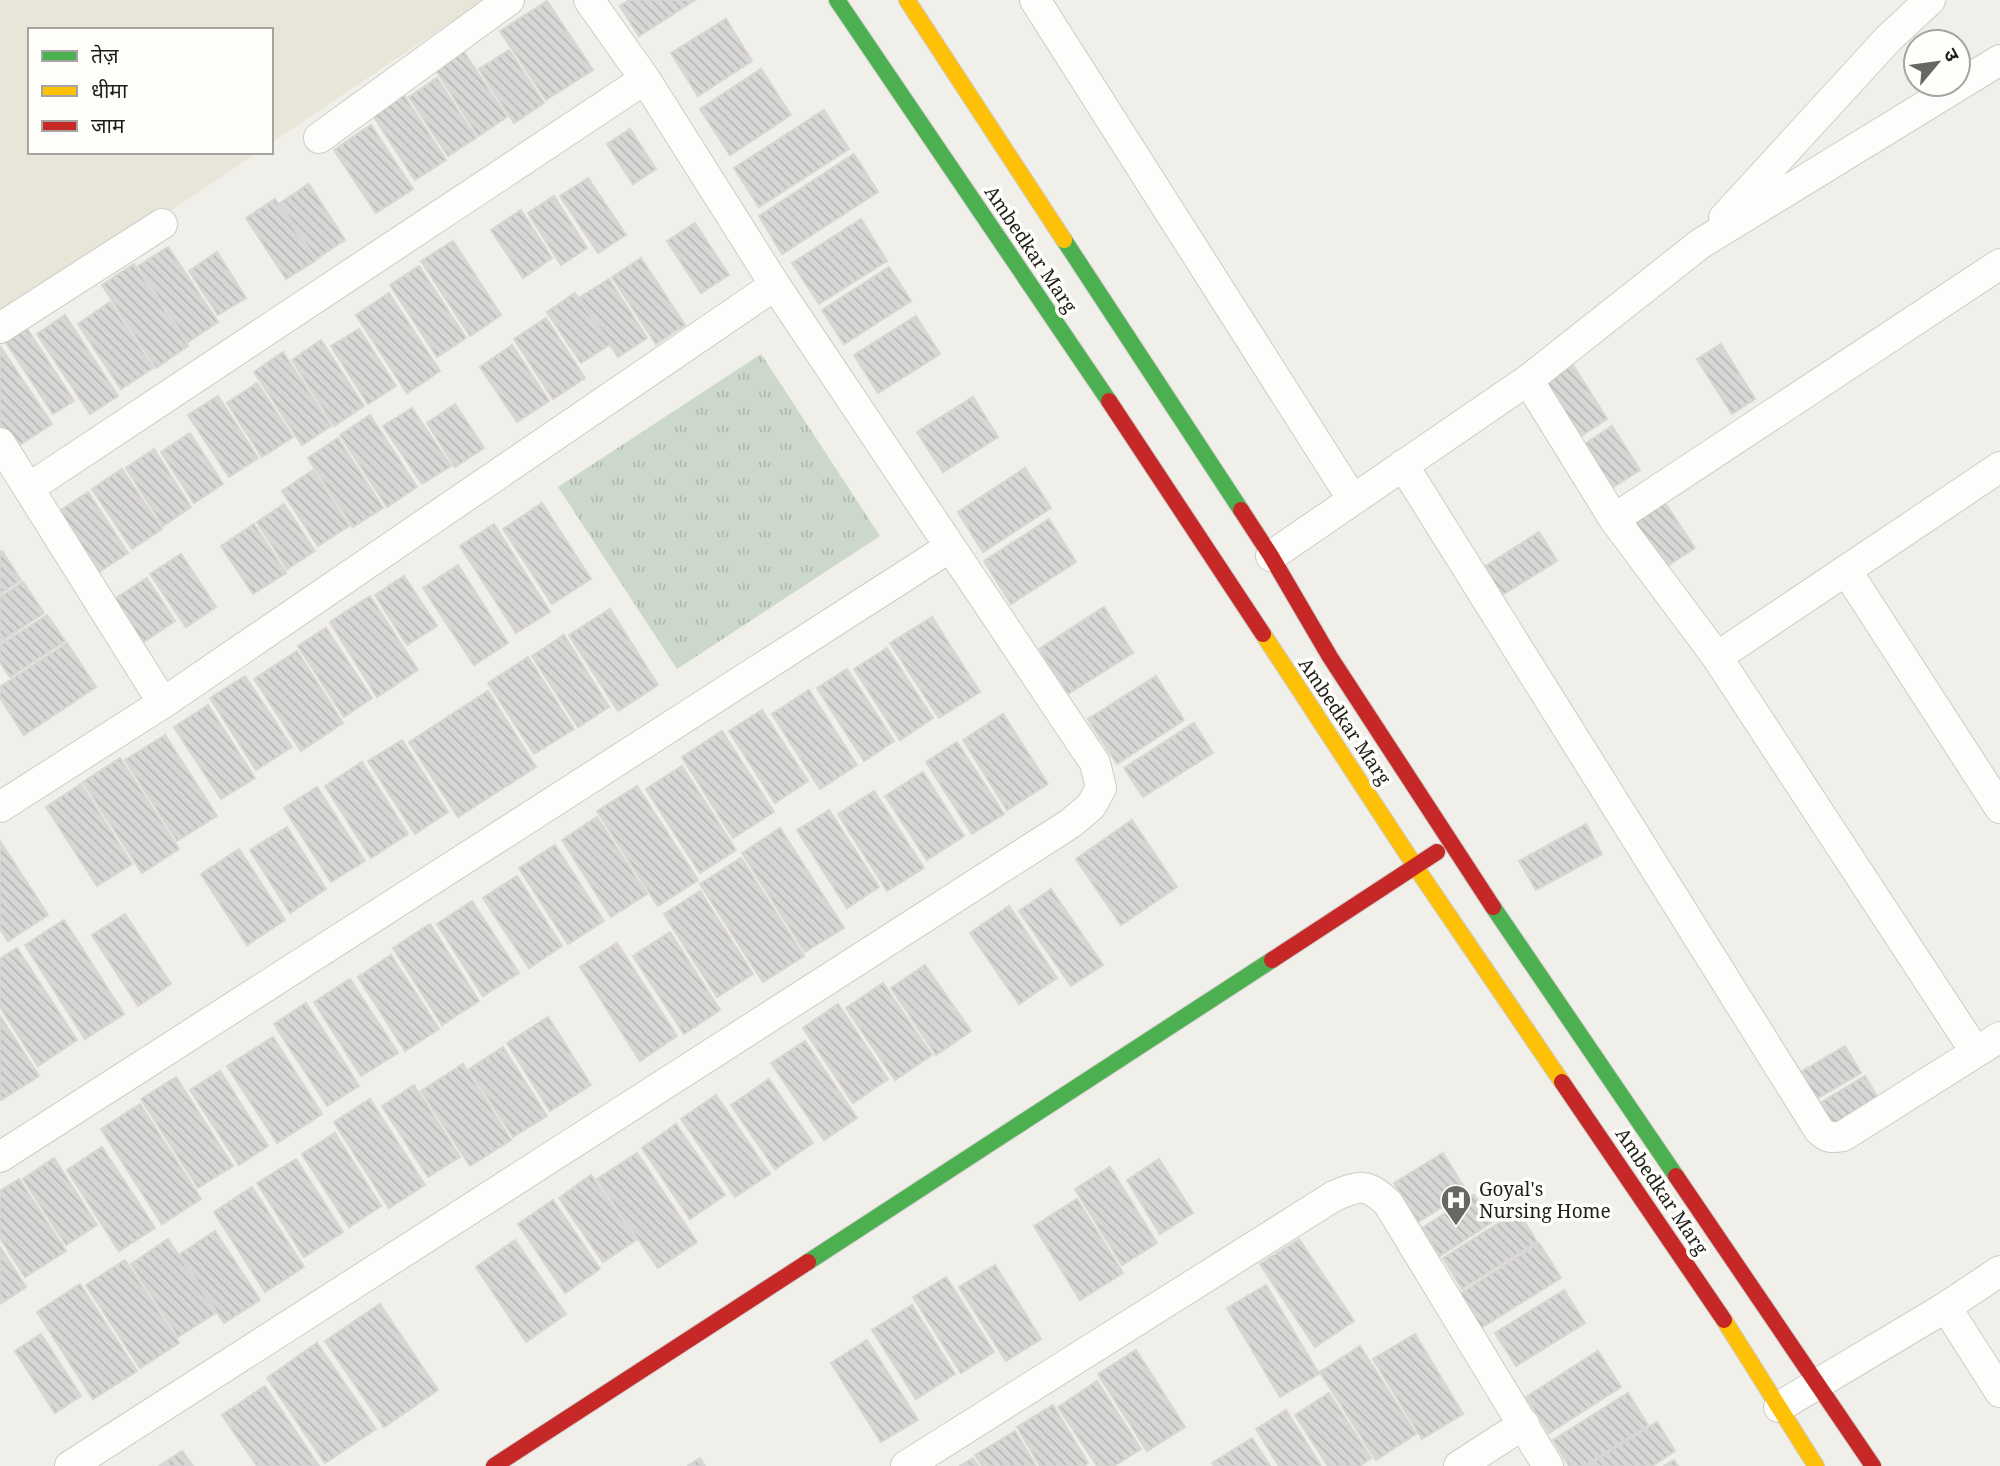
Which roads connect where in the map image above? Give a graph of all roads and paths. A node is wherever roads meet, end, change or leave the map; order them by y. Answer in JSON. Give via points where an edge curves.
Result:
{"nodes":[{"id":1,"x":509,"y":0,"type":"edge"},
{"id":2,"x":589,"y":0,"type":"edge"},
{"id":3,"x":837,"y":0,"type":"edge"},
{"id":4,"x":906,"y":0,"type":"edge"},
{"id":5,"x":1035,"y":0,"type":"edge"},
{"id":6,"x":1930,"y":0,"type":"edge"},
{"id":7,"x":2000,"y":60,"type":"edge"},
{"id":8,"x":645,"y":79,"type":"junction"},
{"id":9,"x":319,"y":138,"type":"dead end"},
{"id":10,"x":162,"y":224,"type":"dead end"},
{"id":11,"x":1700,"y":244,"type":"junction"},
{"id":12,"x":2000,"y":264,"type":"edge"},
{"id":13,"x":775,"y":285,"type":"junction"},
{"id":14,"x":0,"y":328,"type":"edge"},
{"id":15,"x":1528,"y":380,"type":"junction"},
{"id":16,"x":0,"y":443,"type":"edge"},
{"id":17,"x":1403,"y":465,"type":"junction"},
{"id":18,"x":1999,"y":471,"type":"edge"},
{"id":19,"x":29,"y":488,"type":"junction"},
{"id":20,"x":1353,"y":500,"type":"junction"},
{"id":21,"x":1614,"y":519,"type":"junction"},
{"id":22,"x":950,"y":547,"type":"junction"},
{"id":23,"x":1271,"y":556,"type":"junction"},
{"id":24,"x":1846,"y":569,"type":"junction"},
{"id":25,"x":1717,"y":657,"type":"junction"},
{"id":26,"x":163,"y":704,"type":"junction"},
{"id":27,"x":0,"y":807,"type":"edge"},
{"id":28,"x":2000,"y":808,"type":"edge"},
{"id":29,"x":1450,"y":844,"type":"junction"},
{"id":30,"x":1415,"y":866,"type":"junction"},
{"id":31,"x":1988,"y":1044,"type":"edge"},
{"id":32,"x":0,"y":1157,"type":"edge"},
{"id":33,"x":2000,"y":1271,"type":"edge"},
{"id":34,"x":1946,"y":1307,"type":"junction"},
{"id":35,"x":1818,"y":1385,"type":"junction"},
{"id":36,"x":2000,"y":1392,"type":"edge"},
{"id":37,"x":1779,"y":1407,"type":"junction"},
{"id":38,"x":1524,"y":1424,"type":"junction"},
{"id":39,"x":70,"y":1466,"type":"edge"},
{"id":40,"x":494,"y":1466,"type":"edge"},
{"id":41,"x":906,"y":1466,"type":"edge"},
{"id":42,"x":1459,"y":1466,"type":"edge"},
{"id":43,"x":1548,"y":1466,"type":"edge"},
{"id":44,"x":1816,"y":1466,"type":"edge"},
{"id":45,"x":1873,"y":1466,"type":"edge"}],
"edges":[{"from":1,"to":9,"type":"street"},
{"from":2,"to":8,"type":"street"},
{"from":3,"to":30,"type":"street","name":"Ambedkar Marg","via":[[1144,453]]},
{"from":4,"to":23,"type":"street","name":"Ambedkar Marg"},
{"from":5,"to":20,"type":"street"},
{"from":6,"to":11,"type":"street","via":[[1888,39]]},
{"from":7,"to":11,"type":"street"},
{"from":8,"to":13,"type":"street"},
{"from":8,"to":19,"type":"street"},
{"from":10,"to":14,"type":"street"},
{"from":11,"to":15,"type":"street"},
{"from":12,"to":21,"type":"street"},
{"from":13,"to":22,"type":"street"},
{"from":13,"to":26,"type":"street"},
{"from":15,"to":17,"type":"street"},
{"from":15,"to":21,"type":"street"},
{"from":16,"to":19,"type":"street"},
{"from":17,"to":20,"type":"street"},
{"from":17,"to":31,"type":"street","via":[[1825,1136],[1843,1136]]},
{"from":18,"to":24,"type":"street"},
{"from":19,"to":26,"type":"street"},
{"from":20,"to":23,"type":"street"},
{"from":21,"to":25,"type":"street"},
{"from":22,"to":32,"type":"street"},
{"from":22,"to":39,"type":"street","via":[[1095,763],[1101,788],[1091,806]]},
{"from":23,"to":29,"type":"street","name":"Ambedkar Marg","via":[[1329,657]]},
{"from":24,"to":25,"type":"street"},
{"from":24,"to":28,"type":"street"},
{"from":25,"to":31,"type":"street"},
{"from":26,"to":27,"type":"street"},
{"from":29,"to":30,"type":"street"},
{"from":29,"to":35,"type":"street","name":"Ambedkar Marg"},
{"from":30,"to":37,"type":"street","name":"Ambedkar Marg"},
{"from":30,"to":40,"type":"street"},
{"from":33,"to":34,"type":"street"},
{"from":34,"to":35,"type":"street"},
{"from":34,"to":36,"type":"street"},
{"from":35,"to":37,"type":"street"},
{"from":35,"to":45,"type":"street","name":"Ambedkar Marg"},
{"from":37,"to":44,"type":"street","name":"Ambedkar Marg"},
{"from":38,"to":41,"type":"street","via":[[1388,1203],[1372,1188],[1357,1187],[1334,1196]]},
{"from":38,"to":42,"type":"street"},
{"from":38,"to":43,"type":"street"}]}
